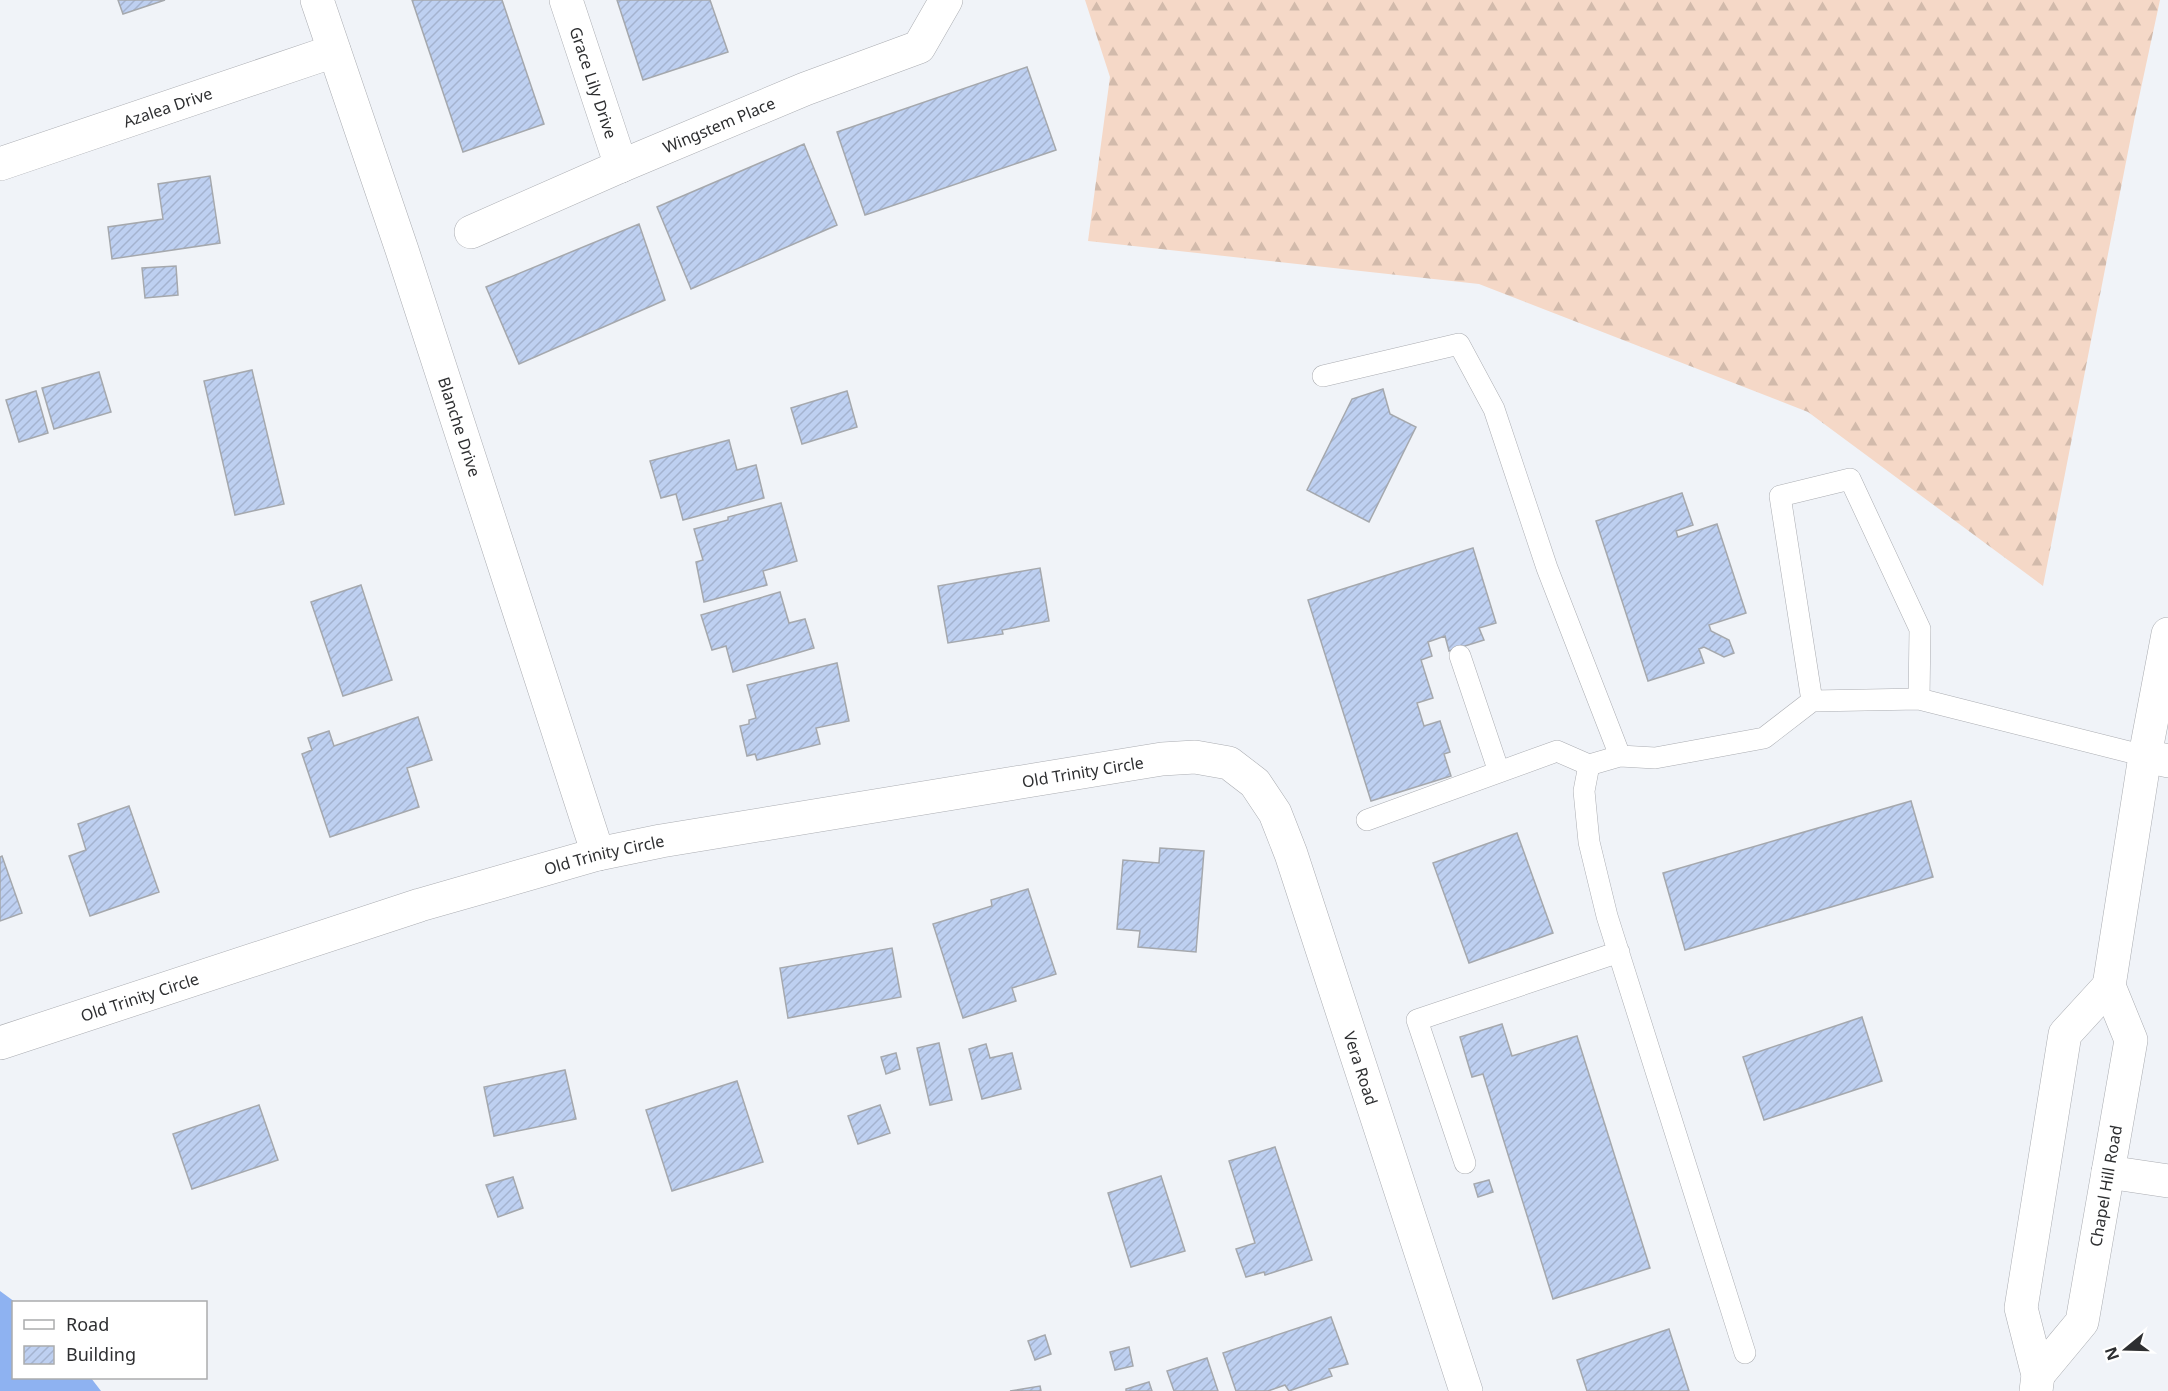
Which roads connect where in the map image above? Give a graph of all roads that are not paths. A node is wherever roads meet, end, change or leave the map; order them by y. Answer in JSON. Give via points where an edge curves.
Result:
{"nodes":[{"id":1,"x":317,"y":0,"type":"edge"},
{"id":2,"x":566,"y":0,"type":"edge"},
{"id":3,"x":946,"y":0,"type":"edge"},
{"id":4,"x":334,"y":51,"type":"junction"},
{"id":5,"x":0,"y":164,"type":"edge"},
{"id":6,"x":621,"y":166,"type":"junction"},
{"id":7,"x":471,"y":232,"type":"dead end"},
{"id":8,"x":1323,"y":376,"type":"dead end"},
{"id":9,"x":2168,"y":634,"type":"edge"},
{"id":10,"x":1460,"y":656,"type":"dead end"},
{"id":11,"x":1919,"y":699,"type":"junction"},
{"id":12,"x":2162,"y":700,"type":"edge"},
{"id":13,"x":1812,"y":701,"type":"junction"},
{"id":14,"x":1620,"y":756,"type":"junction"},
{"id":15,"x":2156,"y":759,"type":"edge"},
{"id":16,"x":1229,"y":763,"type":"joint"},
{"id":17,"x":1589,"y":765,"type":"junction"},
{"id":18,"x":1499,"y":772,"type":"junction"},
{"id":19,"x":1367,"y":820,"type":"dead end"},
{"id":20,"x":598,"y":854,"type":"junction"},
{"id":21,"x":1619,"y":952,"type":"junction"},
{"id":22,"x":2109,"y":986,"type":"junction"},
{"id":23,"x":0,"y":1043,"type":"edge"},
{"id":24,"x":1465,"y":1163,"type":"dead end"},
{"id":25,"x":2108,"y":1172,"type":"junction"},
{"id":26,"x":2168,"y":1182,"type":"edge"},
{"id":27,"x":1745,"y":1353,"type":"dead end"},
{"id":28,"x":2037,"y":1383,"type":"edge"},
{"id":29,"x":1466,"y":1391,"type":"edge"}],
"edges":[{"from":1,"to":4,"type":"street","name":"Blanche Drive"},
{"from":2,"to":6,"type":"street","name":"Grace Lily Drive"},
{"from":3,"to":6,"type":"street","name":"Wingstem Place","via":[[920,47],[805,89]]},
{"from":4,"to":5,"type":"street","name":"Azalea Drive"},
{"from":4,"to":20,"type":"street","name":"Blanche Drive"},
{"from":6,"to":7,"type":"street","name":"Wingstem Place"},
{"from":8,"to":14,"type":"lane","via":[[1459,344],[1494,409],[1547,568]]},
{"from":9,"to":12,"type":"street"},
{"from":10,"to":18,"type":"lane"},
{"from":11,"to":13,"type":"lane"},
{"from":11,"to":13,"type":"lane","via":[[1920,629],[1850,479],[1780,495]]},
{"from":11,"to":15,"type":"lane"},
{"from":12,"to":15,"type":"street"},
{"from":13,"to":14,"type":"lane","via":[[1764,738],[1654,758]]},
{"from":14,"to":17,"type":"lane"},
{"from":15,"to":22,"type":"street"},
{"from":16,"to":20,"type":"street","name":"Old Trinity Circle","via":[[1195,757],[1162,759]]},
{"from":16,"to":29,"type":"street","name":"Vera Road","via":[[1255,783],[1275,813],[1291,854]]},
{"from":17,"to":18,"type":"lane","via":[[1557,752]]},
{"from":17,"to":21,"type":"lane","via":[[1584,791],[1589,842]]},
{"from":18,"to":19,"type":"lane"},
{"from":20,"to":23,"type":"street","name":"Old Trinity Circle","via":[[420,905]]},
{"from":21,"to":24,"type":"lane","via":[[1417,1020]]},
{"from":21,"to":27,"type":"lane"},
{"from":22,"to":25,"type":"street","name":"Chapel Hill Road","via":[[2131,1040]]},
{"from":22,"to":28,"type":"street","name":"Chapel Hill Road","via":[[2065,1034],[2020,1308]]},
{"from":25,"to":26,"type":"street"},
{"from":25,"to":28,"type":"street","name":"Chapel Hill Road","via":[[2082,1322]]}]}
